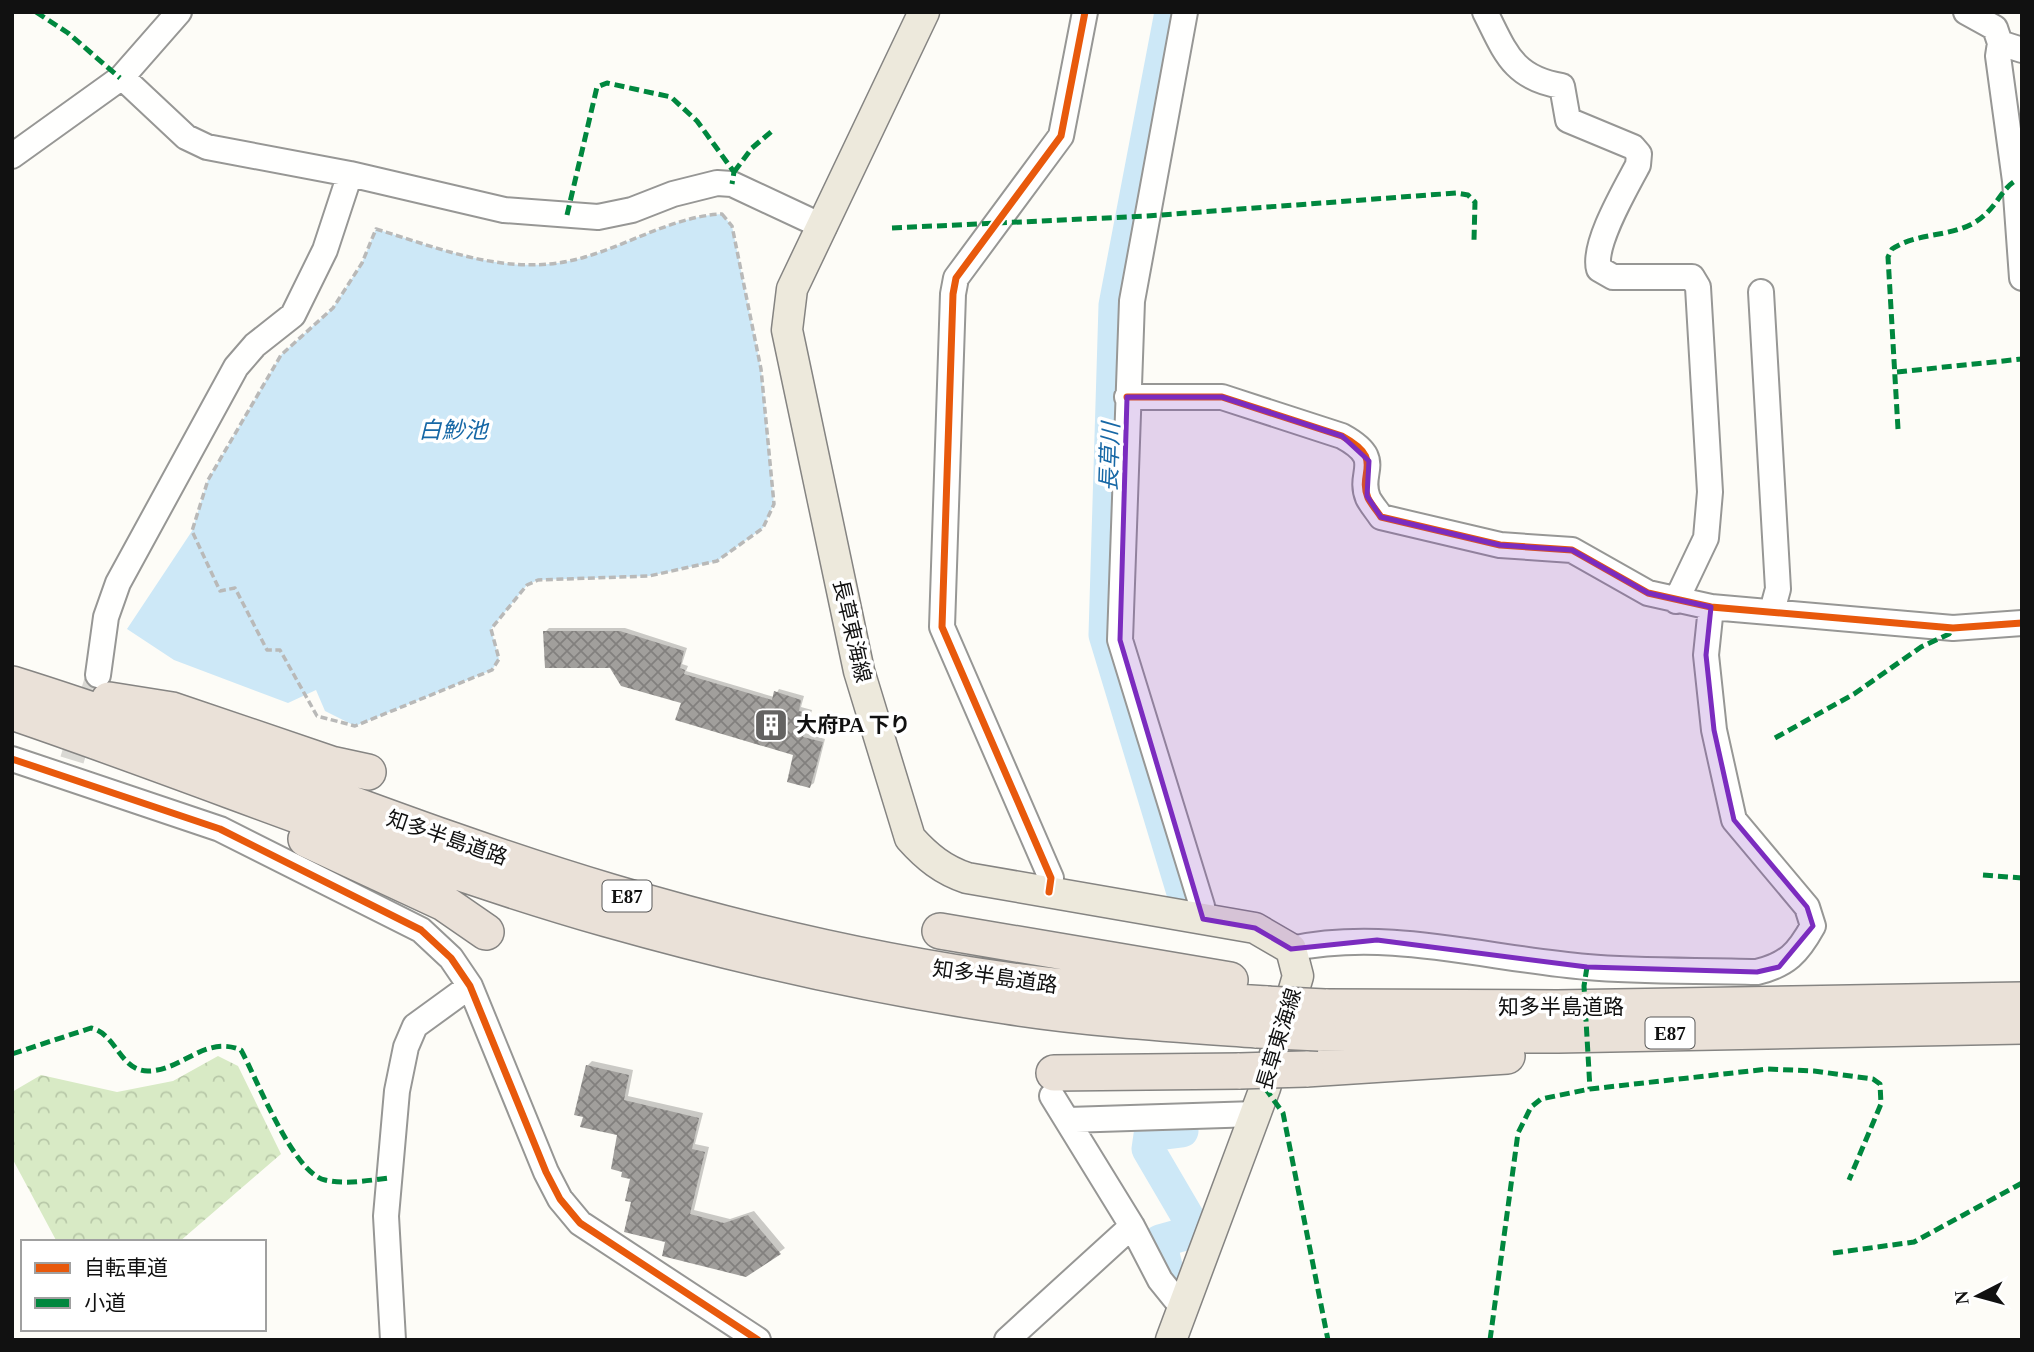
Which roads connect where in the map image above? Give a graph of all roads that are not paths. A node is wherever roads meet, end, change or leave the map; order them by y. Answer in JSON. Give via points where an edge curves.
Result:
{"nodes":[{"id":1,"x":179,"y":12,"type":"edge"},
{"id":2,"x":1085,"y":12,"type":"edge"},
{"id":3,"x":1185,"y":12,"type":"edge"},
{"id":4,"x":1485,"y":12,"type":"edge"},
{"id":5,"x":1966,"y":12,"type":"edge"},
{"id":6,"x":923,"y":13,"type":"edge"},
{"id":7,"x":2011,"y":46,"type":"edge"},
{"id":8,"x":122,"y":77,"type":"junction"},
{"id":9,"x":12,"y":156,"type":"edge"},
{"id":10,"x":350,"y":174,"type":"junction"},
{"id":11,"x":824,"y":227,"type":"junction"},
{"id":12,"x":2022,"y":278,"type":"edge"},
{"id":13,"x":1761,"y":292,"type":"dead end"},
{"id":14,"x":1128,"y":397,"type":"junction"},
{"id":15,"x":1675,"y":601,"type":"junction"},
{"id":16,"x":1711,"y":607,"type":"junction"},
{"id":17,"x":1772,"y":611,"type":"junction"},
{"id":18,"x":2022,"y":622,"type":"edge"},
{"id":19,"x":98,"y":675,"type":"tunnel mouth"},
{"id":20,"x":12,"y":683,"type":"edge"},
{"id":21,"x":28,"y":718,"type":"edge"},
{"id":22,"x":12,"y":759,"type":"edge"},
{"id":23,"x":368,"y":772,"type":"dead end"},
{"id":24,"x":1049,"y":892,"type":"junction"},
{"id":25,"x":1203,"y":919,"type":"junction"},
{"id":26,"x":940,"y":931,"type":"dead end"},
{"id":27,"x":486,"y":932,"type":"dead end"},
{"id":28,"x":1291,"y":949,"type":"junction"},
{"id":29,"x":470,"y":986,"type":"junction"},
{"id":30,"x":2022,"y":1000,"type":"edge"},
{"id":31,"x":1267,"y":1006,"type":"junction"},
{"id":32,"x":1326,"y":1009,"type":"junction"},
{"id":33,"x":2022,"y":1026,"type":"edge"},
{"id":34,"x":1709,"y":1032,"type":"junction"},
{"id":35,"x":1053,"y":1084,"type":"joint"},
{"id":36,"x":1256,"y":1114,"type":"junction"},
{"id":37,"x":1068,"y":1120,"type":"junction"},
{"id":38,"x":1132,"y":1226,"type":"junction"},
{"id":39,"x":1181,"y":1306,"type":"junction"},
{"id":40,"x":393,"y":1340,"type":"edge"},
{"id":41,"x":758,"y":1340,"type":"edge"},
{"id":42,"x":1007,"y":1340,"type":"edge"},
{"id":43,"x":1171,"y":1340,"type":"edge"}],
"edges":[{"from":1,"to":8,"type":"street"},
{"from":2,"to":24,"type":"street","via":[[1061,136],[956,278],[953,294],[942,627],[1051,878]]},
{"from":3,"to":14,"type":"street","via":[[1132,301]]},
{"from":4,"to":15,"type":"street","via":[[1508,60],[1562,86],[1568,120],[1639,154],[1604,236],[1596,260],[1599,269],[1613,277],[1692,277],[1698,287],[1709,526]]},
{"from":5,"to":7,"type":"street","via":[[1995,28]]},
{"from":6,"to":11,"type":"main road","name":"長草東海線"},
{"from":7,"to":12,"type":"street","via":[[1998,56]]},
{"from":8,"to":9,"type":"street"},
{"from":8,"to":10,"type":"street","via":[[186,137],[207,147]]},
{"from":10,"to":11,"type":"street","via":[[504,211],[598,217],[717,183],[740,186]]},
{"from":10,"to":19,"type":"street","via":[[325,250],[292,314],[254,345],[236,367],[118,583],[106,617]]},
{"from":11,"to":24,"type":"main road","name":"長草東海線","via":[[792,289],[788,330],[859,671],[910,838],[951,873]]},
{"from":13,"to":17,"type":"street","via":[[1778,589]]},
{"from":14,"to":15,"type":"street","via":[[1222,397],[1342,436],[1357,444],[1368,461],[1367,496],[1381,517],[1500,545],[1572,550],[1648,593]]},
{"from":14,"to":25,"type":"street","via":[[1120,640]]},
{"from":15,"to":16,"type":"street"},
{"from":16,"to":17,"type":"street"},
{"from":16,"to":28,"type":"street","via":[[1706,655],[1714,730],[1734,820],[1807,906],[1812,926],[1802,945],[1779,967],[1757,972],[1587,967],[1377,940]]},
{"from":17,"to":18,"type":"street","via":[[1953,628]]},
{"from":20,"to":23,"type":"highway","via":[[173,710],[331,764]]},
{"from":20,"to":31,"type":"highway","name":"知多半島道路","number":"E87","via":[[510,859],[722,922],[1010,981]]},
{"from":21,"to":27,"type":"highway","via":[[114,770],[236,809],[349,858],[444,903]]},
{"from":21,"to":31,"type":"highway","name":"知多半島道路","number":"E87","via":[[501,885],[604,918],[828,975],[1008,1007]]},
{"from":22,"to":29,"type":"street","via":[[69,770],[220,830],[391,914],[421,930],[451,958]]},
{"from":24,"to":25,"type":"main road","name":"長草東海線"},
{"from":25,"to":28,"type":"main road","name":"長草東海線","via":[[1255,928]]},
{"from":26,"to":31,"type":"highway","via":[[1209,979]]},
{"from":28,"to":36,"type":"main road","name":"長草東海線","via":[[1298,976]]},
{"from":29,"to":40,"type":"street","via":[[415,1026],[404,1058],[386,1216]]},
{"from":29,"to":41,"type":"street","via":[[560,1199],[580,1223]]},
{"from":30,"to":32,"type":"highway","number":"E87"},
{"from":31,"to":32,"type":"highway","name":"知多半島道路","number":"E87","bridge":true},
{"from":31,"to":32,"type":"highway"},
{"from":32,"to":34,"type":"highway","name":"知多半島道路","number":"E87","via":[[1558,1035]]},
{"from":33,"to":34,"type":"highway","name":"知多半島道路","number":"E87"},
{"from":34,"to":35,"type":"highway","bridge":true,"via":[[1628,1047]]},
{"from":35,"to":37,"type":"street"},
{"from":36,"to":37,"type":"street"},
{"from":36,"to":39,"type":"main road","name":"長草東海線"},
{"from":37,"to":38,"type":"street"},
{"from":38,"to":39,"type":"street","via":[[1160,1280]]},
{"from":38,"to":42,"type":"street"},
{"from":39,"to":43,"type":"main road","name":"長草東海線"}]}
